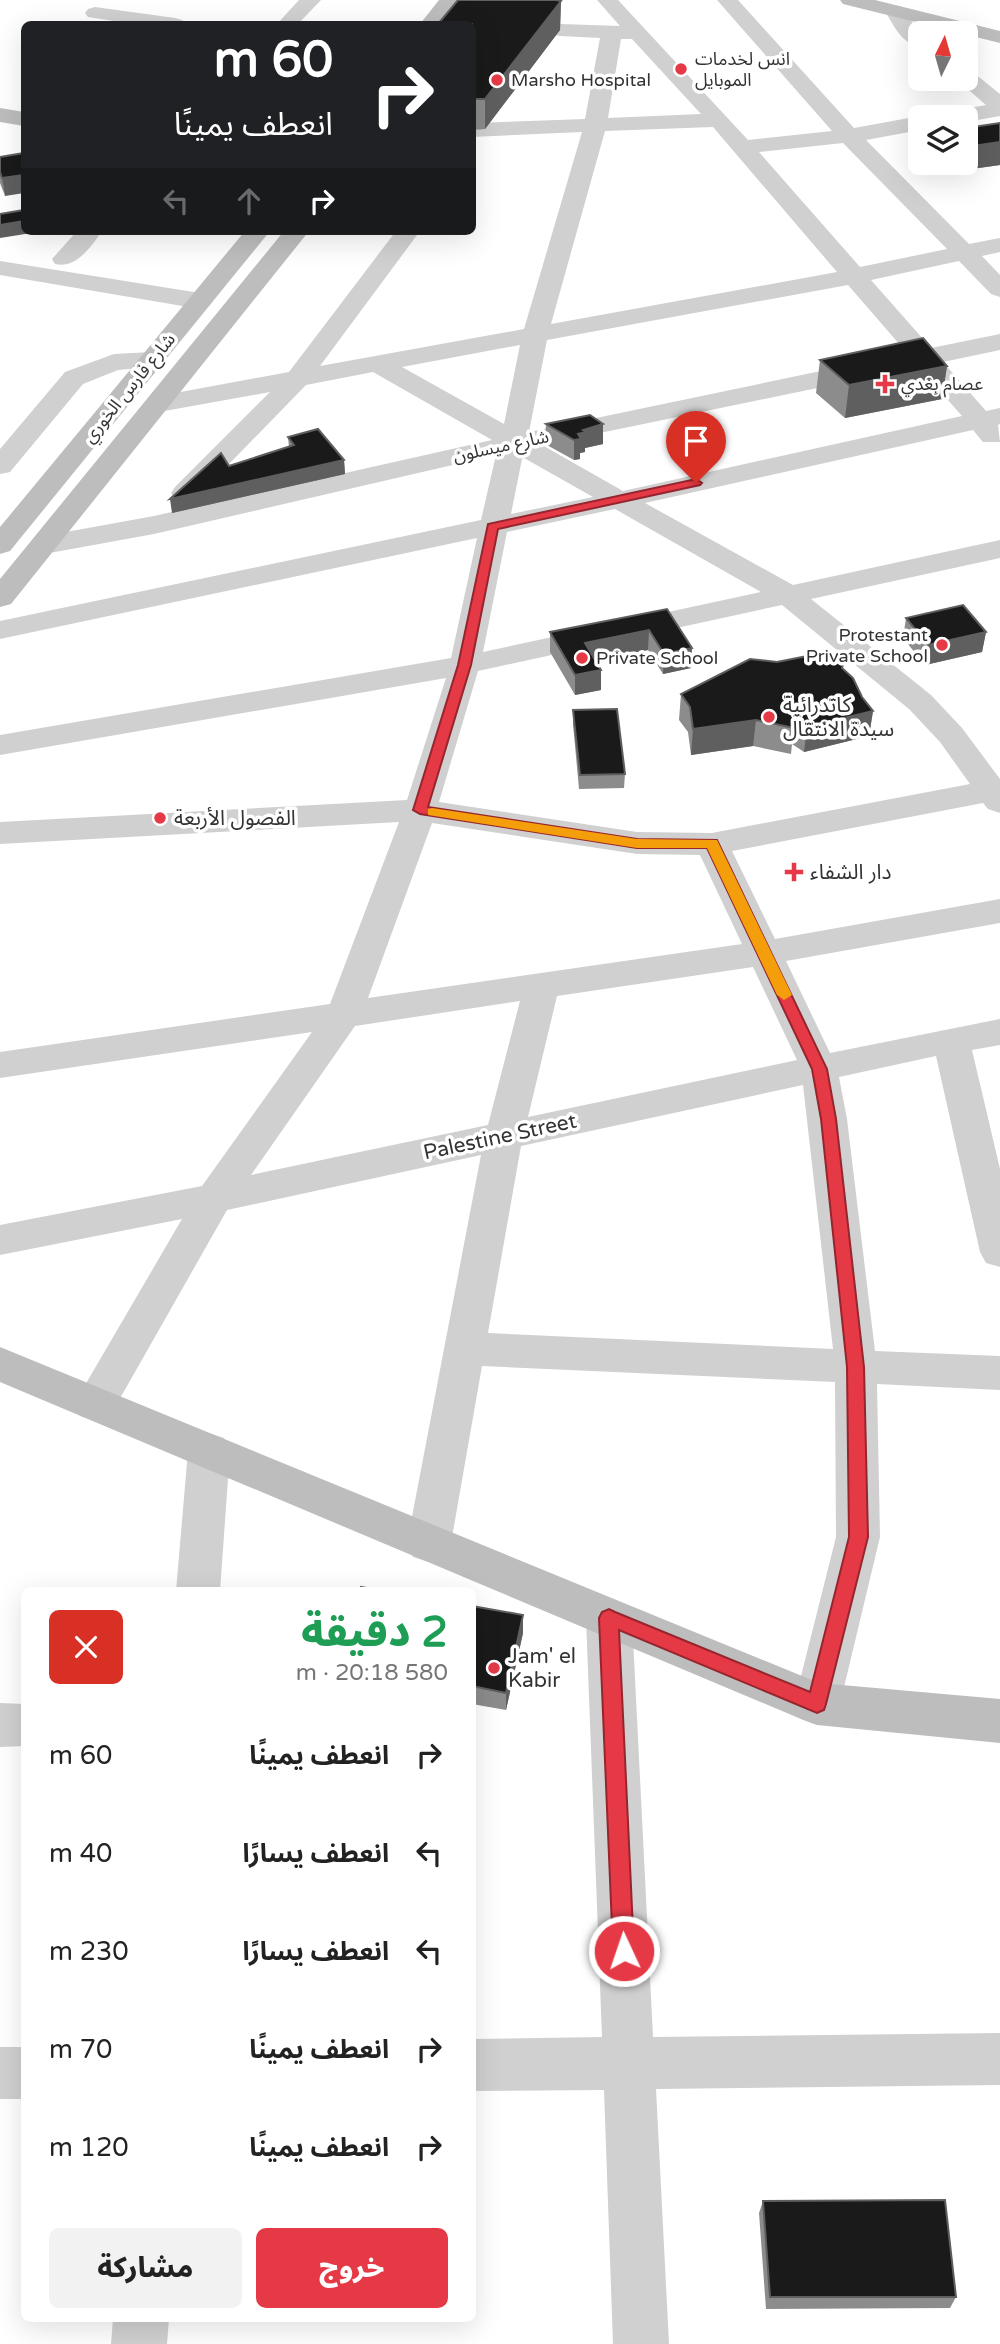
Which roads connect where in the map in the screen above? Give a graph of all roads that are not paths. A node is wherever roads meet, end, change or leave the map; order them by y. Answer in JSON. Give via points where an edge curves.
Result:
{"nodes":[{"id":1,"x":170,"y":0,"type":"edge"},
{"id":2,"x":311,"y":0,"type":"edge"},
{"id":3,"x":450,"y":0,"type":"edge"},
{"id":4,"x":607,"y":0,"type":"edge"},
{"id":5,"x":727,"y":0,"type":"edge"},
{"id":6,"x":850,"y":0,"type":"edge"},
{"id":7,"x":895,"y":11,"type":"junction"},
{"id":8,"x":95,"y":12,"type":"edge"},
{"id":9,"x":495,"y":20,"type":"edge"},
{"id":10,"x":141,"y":21,"type":"edge"},
{"id":11,"x":147,"y":21,"type":"edge"},
{"id":12,"x":290,"y":21,"type":"edge"},
{"id":13,"x":432,"y":21,"type":"edge"},
{"id":14,"x":560,"y":30,"type":"junction"},
{"id":15,"x":908,"y":31,"type":"edge"},
{"id":16,"x":612,"y":32,"type":"junction"},
{"id":17,"x":636,"y":33,"type":"junction"},
{"id":18,"x":1000,"y":37,"type":"edge"},
{"id":19,"x":543,"y":52,"type":"edge"},
{"id":20,"x":978,"y":88,"type":"edge"},
{"id":21,"x":502,"y":107,"type":"edge"},
{"id":22,"x":1000,"y":107,"type":"edge"},
{"id":23,"x":978,"y":112,"type":"edge"},
{"id":24,"x":719,"y":120,"type":"junction"},
{"id":25,"x":908,"y":125,"type":"edge"},
{"id":26,"x":595,"y":126,"type":"junction"},
{"id":27,"x":477,"y":135,"type":"edge"},
{"id":28,"x":849,"y":136,"type":"junction"},
{"id":29,"x":742,"y":147,"type":"junction"},
{"id":30,"x":86,"y":235,"type":"edge"},
{"id":31,"x":254,"y":235,"type":"edge"},
{"id":32,"x":293,"y":235,"type":"edge"},
{"id":33,"x":405,"y":235,"type":"edge"},
{"id":34,"x":1000,"y":245,"type":"edge"},
{"id":35,"x":965,"y":251,"type":"junction"},
{"id":36,"x":64,"y":258,"type":"dead end"},
{"id":37,"x":0,"y":268,"type":"edge"},
{"id":38,"x":854,"y":275,"type":"junction"},
{"id":39,"x":1000,"y":289,"type":"edge"},
{"id":40,"x":200,"y":301,"type":"junction"},
{"id":41,"x":535,"y":334,"type":"junction"},
{"id":42,"x":1000,"y":342,"type":"edge"},
{"id":43,"x":926,"y":358,"type":"junction"},
{"id":44,"x":152,"y":360,"type":"junction"},
{"id":45,"x":377,"y":364,"type":"junction"},
{"id":46,"x":298,"y":379,"type":"junction"},
{"id":47,"x":159,"y":404,"type":"junction"},
{"id":48,"x":990,"y":418,"type":"edge"},
{"id":49,"x":519,"y":442,"type":"junction"},
{"id":50,"x":1000,"y":443,"type":"edge"},
{"id":51,"x":0,"y":466,"type":"edge"},
{"id":52,"x":619,"y":500,"type":"junction"},
{"id":53,"x":154,"y":525,"type":"junction"},
{"id":54,"x":492,"y":526,"type":"junction"},
{"id":55,"x":0,"y":545,"type":"edge"},
{"id":56,"x":44,"y":545,"type":"junction"},
{"id":57,"x":1000,"y":549,"type":"edge"},
{"id":58,"x":788,"y":594,"type":"junction"},
{"id":59,"x":0,"y":598,"type":"edge"},
{"id":60,"x":0,"y":630,"type":"edge"},
{"id":61,"x":464,"y":665,"type":"junction"},
{"id":62,"x":0,"y":745,"type":"edge"},
{"id":63,"x":997,"y":794,"type":"edge"},
{"id":64,"x":420,"y":810,"type":"junction"},
{"id":65,"x":0,"y":833,"type":"edge"},
{"id":66,"x":712,"y":844,"type":"junction"},
{"id":67,"x":1000,"y":911,"type":"edge"},
{"id":68,"x":764,"y":953,"type":"junction"},
{"id":69,"x":542,"y":986,"type":"junction"},
{"id":70,"x":345,"y":1013,"type":"junction"},
{"id":71,"x":1000,"y":1032,"type":"edge"},
{"id":72,"x":951,"y":1040,"type":"junction"},
{"id":73,"x":0,"y":1065,"type":"edge"},
{"id":74,"x":819,"y":1069,"type":"junction"},
{"id":75,"x":504,"y":1136,"type":"junction"},
{"id":76,"x":214,"y":1198,"type":"junction"},
{"id":77,"x":0,"y":1240,"type":"edge"},
{"id":78,"x":1000,"y":1252,"type":"edge"},
{"id":79,"x":465,"y":1349,"type":"junction"},
{"id":80,"x":0,"y":1364,"type":"edge"},
{"id":81,"x":856,"y":1367,"type":"junction"},
{"id":82,"x":1000,"y":1373,"type":"edge"},
{"id":83,"x":95,"y":1404,"type":"junction"},
{"id":84,"x":209,"y":1451,"type":"junction"},
{"id":85,"x":429,"y":1543,"type":"junction"},
{"id":86,"x":198,"y":1587,"type":"edge"},
{"id":87,"x":609,"y":1618,"type":"junction"},
{"id":88,"x":817,"y":1704,"type":"junction"},
{"id":89,"x":1000,"y":1721,"type":"edge"},
{"id":90,"x":0,"y":1725,"type":"edge"},
{"id":91,"x":21,"y":1725,"type":"edge"},
{"id":92,"x":1000,"y":2059,"type":"edge"},
{"id":93,"x":628,"y":2062,"type":"junction"},
{"id":94,"x":476,"y":2065,"type":"edge"},
{"id":95,"x":0,"y":2073,"type":"edge"},
{"id":96,"x":21,"y":2073,"type":"edge"},
{"id":97,"x":141,"y":2322,"type":"edge"},
{"id":98,"x":139,"y":2344,"type":"edge"},
{"id":99,"x":641,"y":2344,"type":"edge"}],
"edges":[{"from":1,"to":11,"type":"street"},
{"from":2,"to":12,"type":"street"},
{"from":3,"to":13,"type":"street"},
{"from":4,"to":17,"type":"street"},
{"from":5,"to":28,"type":"street"},
{"from":6,"to":7,"type":"street"},
{"from":7,"to":15,"type":"street"},
{"from":7,"to":18,"type":"street"},
{"from":8,"to":10,"type":"street"},
{"from":9,"to":14,"type":"street"},
{"from":14,"to":16,"type":"street"},
{"from":14,"to":19,"type":"street"},
{"from":16,"to":17,"type":"street"},
{"from":16,"to":26,"type":"street"},
{"from":17,"to":24,"type":"street"},
{"from":20,"to":22,"type":"street"},
{"from":21,"to":27,"type":"street"},
{"from":22,"to":23,"type":"street"},
{"from":24,"to":26,"type":"street"},
{"from":24,"to":29,"type":"street"},
{"from":25,"to":28,"type":"street"},
{"from":26,"to":27,"type":"street"},
{"from":26,"to":41,"type":"street"},
{"from":28,"to":29,"type":"street"},
{"from":28,"to":35,"type":"street"},
{"from":29,"to":38,"type":"street"},
{"from":30,"to":36,"type":"street"},
{"from":31,"to":40,"type":"street","name":"شارع فارس الخوري"},
{"from":32,"to":47,"type":"street"},
{"from":33,"to":46,"type":"street"},
{"from":34,"to":35,"type":"street"},
{"from":35,"to":38,"type":"street"},
{"from":35,"to":39,"type":"street"},
{"from":37,"to":40,"type":"street"},
{"from":38,"to":41,"type":"street"},
{"from":38,"to":43,"type":"street"},
{"from":40,"to":44,"type":"street","name":"شارع فارس الخوري"},
{"from":41,"to":45,"type":"street"},
{"from":41,"to":49,"type":"street","via":[[516,432]]},
{"from":42,"to":43,"type":"street","name":"شارع ميسلون"},
{"from":43,"to":48,"type":"street"},
{"from":43,"to":49,"type":"street","name":"شارع ميسلون"},
{"from":44,"to":51,"type":"street","via":[[114,362],[74,378]]},
{"from":44,"to":55,"type":"street","name":"شارع فارس الخوري"},
{"from":45,"to":46,"type":"street"},
{"from":45,"to":49,"type":"street"},
{"from":46,"to":47,"type":"street"},
{"from":46,"to":53,"type":"street"},
{"from":47,"to":56,"type":"street"},
{"from":48,"to":50,"type":"street"},
{"from":48,"to":52,"type":"street"},
{"from":49,"to":52,"type":"street"},
{"from":49,"to":53,"type":"street","name":"شارع ميسلون"},
{"from":49,"to":54,"type":"street","via":[[508,458]]},
{"from":52,"to":54,"type":"street"},
{"from":52,"to":58,"type":"street"},
{"from":53,"to":56,"type":"street","name":"شارع ميسلون"},
{"from":54,"to":60,"type":"street"},
{"from":54,"to":61,"type":"street"},
{"from":56,"to":59,"type":"street"},
{"from":57,"to":58,"type":"street"},
{"from":58,"to":61,"type":"street"},
{"from":58,"to":63,"type":"street","via":[[920,702]]},
{"from":61,"to":62,"type":"street"},
{"from":61,"to":64,"type":"street"},
{"from":63,"to":66,"type":"street"},
{"from":64,"to":65,"type":"street"},
{"from":64,"to":66,"type":"street","via":[[637,843]]},
{"from":64,"to":70,"type":"street"},
{"from":66,"to":68,"type":"street"},
{"from":67,"to":68,"type":"street"},
{"from":68,"to":69,"type":"street"},
{"from":68,"to":74,"type":"street"},
{"from":69,"to":70,"type":"street"},
{"from":69,"to":75,"type":"street"},
{"from":70,"to":73,"type":"street"},
{"from":70,"to":76,"type":"street"},
{"from":71,"to":72,"type":"street","name":"Palestine Street"},
{"from":72,"to":74,"type":"street","name":"Palestine Street"},
{"from":72,"to":78,"type":"street"},
{"from":74,"to":75,"type":"street","name":"Palestine Street"},
{"from":74,"to":81,"type":"street"},
{"from":75,"to":76,"type":"street","name":"Palestine Street"},
{"from":75,"to":79,"type":"street"},
{"from":76,"to":77,"type":"street","name":"Palestine Street"},
{"from":76,"to":83,"type":"street"},
{"from":79,"to":81,"type":"street"},
{"from":79,"to":85,"type":"street"},
{"from":80,"to":83,"type":"street"},
{"from":81,"to":82,"type":"street"},
{"from":81,"to":88,"type":"street","via":[[859,1537]]},
{"from":83,"to":84,"type":"street"},
{"from":84,"to":85,"type":"street"},
{"from":84,"to":86,"type":"street"},
{"from":85,"to":87,"type":"street"},
{"from":87,"to":88,"type":"street"},
{"from":87,"to":93,"type":"street"},
{"from":88,"to":89,"type":"street"},
{"from":90,"to":91,"type":"street"},
{"from":92,"to":93,"type":"street"},
{"from":93,"to":94,"type":"street"},
{"from":93,"to":99,"type":"street"},
{"from":95,"to":96,"type":"street"},
{"from":97,"to":98,"type":"street"}]}
